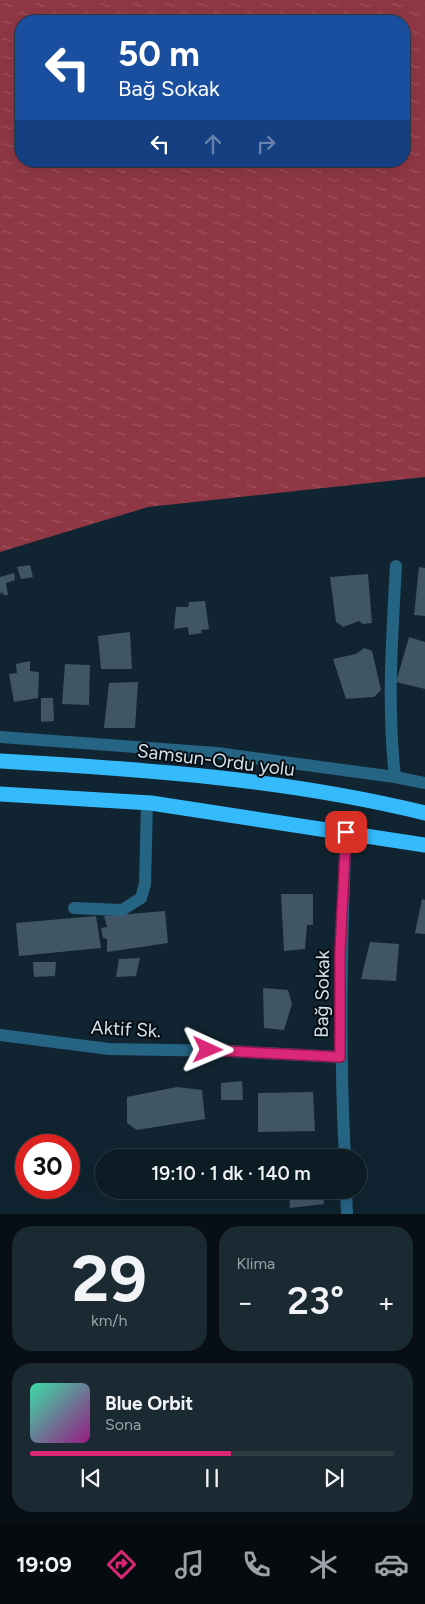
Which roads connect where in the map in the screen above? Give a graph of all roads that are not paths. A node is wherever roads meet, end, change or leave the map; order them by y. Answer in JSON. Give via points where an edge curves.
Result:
{"nodes":[{"id":1,"x":396,"y":566,"type":"dead end"},
{"id":2,"x":0,"y":737,"type":"edge"},
{"id":3,"x":0,"y":761,"type":"edge"},
{"id":4,"x":395,"y":777,"type":"junction"},
{"id":5,"x":425,"y":783,"type":"edge"},
{"id":6,"x":0,"y":794,"type":"edge"},
{"id":7,"x":147,"y":803,"type":"junction"},
{"id":8,"x":425,"y":812,"type":"edge"},
{"id":9,"x":346,"y":832,"type":"junction"},
{"id":10,"x":425,"y":845,"type":"edge"},
{"id":11,"x":74,"y":908,"type":"dead end"},
{"id":12,"x":0,"y":1035,"type":"edge"},
{"id":13,"x":340,"y":1057,"type":"junction"},
{"id":14,"x":344,"y":1149,"type":"edge"},
{"id":15,"x":346,"y":1199,"type":"edge"},
{"id":16,"x":347,"y":1214,"type":"edge"}],
"edges":[{"from":1,"to":4,"type":"street","via":[[390,668]]},
{"from":2,"to":4,"type":"street","via":[[217,753]]},
{"from":3,"to":8,"type":"highway","name":"Samsun-Ordu yolu","via":[[229,780],[370,799]]},
{"from":4,"to":5,"type":"street"},
{"from":6,"to":7,"type":"highway"},
{"from":7,"to":9,"type":"highway"},
{"from":7,"to":11,"type":"street","via":[[145,884],[141,898],[122,910]]},
{"from":9,"to":10,"type":"highway"},
{"from":9,"to":13,"type":"street","name":"Bağ Sokak","via":[[340,952]]},
{"from":12,"to":13,"type":"street","name":"Aktif Sk.","via":[[109,1049]]},
{"from":13,"to":14,"type":"street","name":"Bağ Sokak"},
{"from":15,"to":16,"type":"street"}]}
